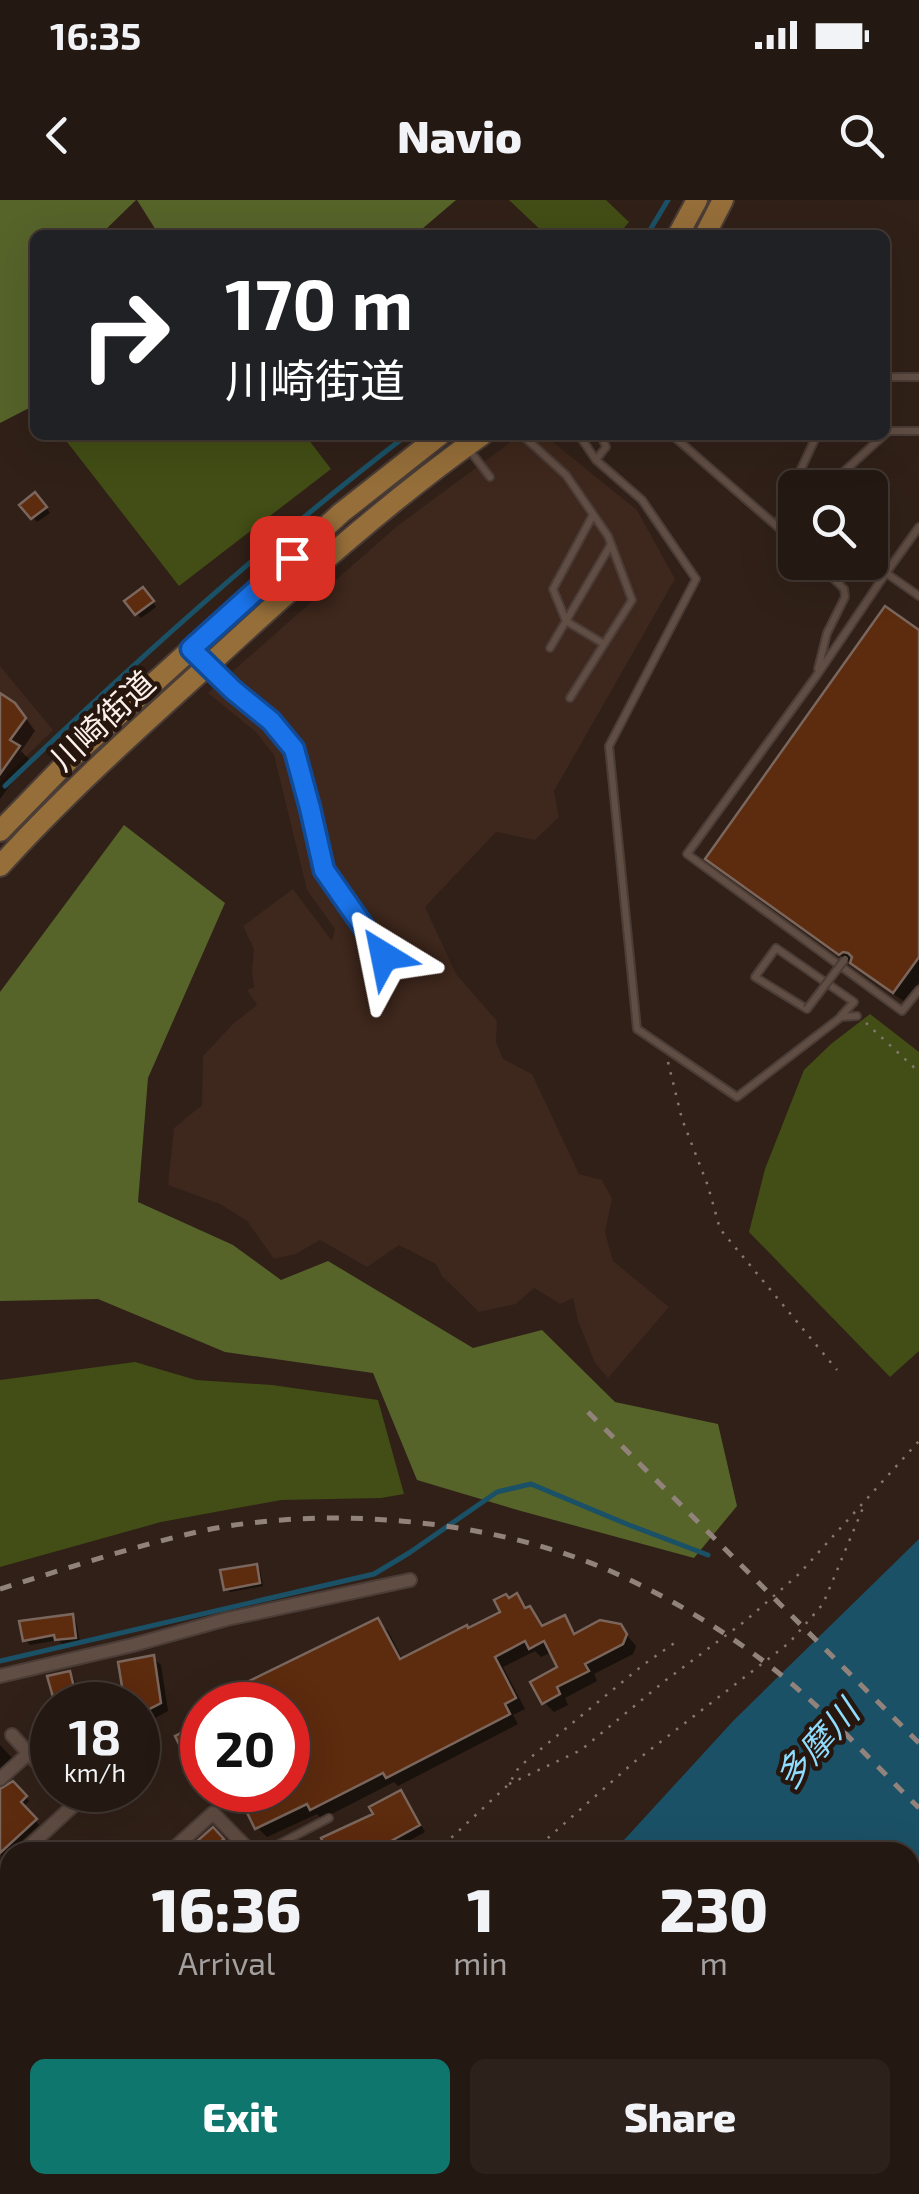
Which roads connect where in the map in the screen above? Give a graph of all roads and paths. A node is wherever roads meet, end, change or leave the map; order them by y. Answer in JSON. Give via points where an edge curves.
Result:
{"nodes":[{"id":1,"x":698,"y":200,"type":"edge"},
{"id":2,"x":723,"y":200,"type":"edge"},
{"id":3,"x":681,"y":230,"type":"edge"},
{"id":4,"x":708,"y":230,"type":"edge"},
{"id":5,"x":890,"y":377,"type":"edge"},
{"id":6,"x":919,"y":377,"type":"edge"},
{"id":7,"x":890,"y":431,"type":"edge"},
{"id":8,"x":919,"y":431,"type":"edge"},
{"id":9,"x":434,"y":440,"type":"edge"},
{"id":10,"x":468,"y":440,"type":"edge"},
{"id":11,"x":470,"y":440,"type":"edge"},
{"id":12,"x":528,"y":440,"type":"edge"},
{"id":13,"x":583,"y":440,"type":"edge"},
{"id":14,"x":604,"y":440,"type":"edge"},
{"id":15,"x":678,"y":440,"type":"edge"},
{"id":16,"x":816,"y":440,"type":"edge"},
{"id":17,"x":878,"y":440,"type":"edge"},
{"id":18,"x":596,"y":460,"type":"junction"},
{"id":19,"x":801,"y":470,"type":"edge"},
{"id":20,"x":845,"y":470,"type":"edge"},
{"id":21,"x":490,"y":477,"type":"dead end"},
{"id":22,"x":594,"y":515,"type":"junction"},
{"id":23,"x":778,"y":526,"type":"edge"},
{"id":24,"x":919,"y":527,"type":"edge"},
{"id":25,"x":611,"y":544,"type":"junction"},
{"id":26,"x":888,"y":570,"type":"edge"},
{"id":27,"x":888,"y":574,"type":"edge"},
{"id":28,"x":835,"y":580,"type":"edge"},
{"id":29,"x":881,"y":580,"type":"edge"},
{"id":30,"x":919,"y":596,"type":"edge"},
{"id":31,"x":566,"y":621,"type":"junction"},
{"id":32,"x":604,"y":644,"type":"junction"},
{"id":33,"x":550,"y":648,"type":"dead end"},
{"id":34,"x":191,"y":649,"type":"junction"},
{"id":35,"x":207,"y":666,"type":"junction"},
{"id":36,"x":817,"y":675,"type":"junction"},
{"id":37,"x":570,"y":698,"type":"dead end"},
{"id":38,"x":0,"y":831,"type":"edge"},
{"id":39,"x":0,"y":866,"type":"edge"},
{"id":40,"x":384,"y":956,"type":"dead end"},
{"id":41,"x":845,"y":959,"type":"dead end"},
{"id":42,"x":919,"y":990,"type":"edge"},
{"id":43,"x":857,"y":1016,"type":"joint"},
{"id":44,"x":841,"y":1018,"type":"junction"},
{"id":45,"x":664,"y":1048,"type":"junction"},
{"id":46,"x":919,"y":1072,"type":"edge"},
{"id":47,"x":837,"y":1370,"type":"dead end"},
{"id":48,"x":919,"y":1441,"type":"edge"},
{"id":49,"x":868,"y":1496,"type":"junction"},
{"id":50,"x":410,"y":1580,"type":"dead end"},
{"id":51,"x":680,"y":1639,"type":"dead end"},
{"id":52,"x":0,"y":1676,"type":"edge"},
{"id":53,"x":12,"y":1736,"type":"dead end"},
{"id":54,"x":29,"y":1753,"type":"joint"},
{"id":55,"x":0,"y":1779,"type":"edge"},
{"id":56,"x":508,"y":1784,"type":"junction"},
{"id":57,"x":67,"y":1812,"type":"edge"},
{"id":58,"x":330,"y":1818,"type":"dead end"},
{"id":59,"x":34,"y":1842,"type":"edge"},
{"id":60,"x":181,"y":1842,"type":"edge"},
{"id":61,"x":241,"y":1842,"type":"edge"},
{"id":62,"x":283,"y":1842,"type":"edge"},
{"id":63,"x":447,"y":1842,"type":"edge"},
{"id":64,"x":543,"y":1842,"type":"edge"}],
"edges":[{"from":1,"to":3,"type":"main road"},
{"from":2,"to":4,"type":"main road"},
{"from":5,"to":6,"type":"lane"},
{"from":7,"to":8,"type":"lane"},
{"from":9,"to":34,"type":"main road","name":"川崎街道","via":[[341,513]]},
{"from":10,"to":35,"type":"main road","name":"川崎街道"},
{"from":11,"to":21,"type":"lane"},
{"from":12,"to":22,"type":"lane","via":[[566,475]]},
{"from":13,"to":18,"type":"lane"},
{"from":14,"to":18,"type":"lane"},
{"from":15,"to":23,"type":"lane"},
{"from":16,"to":19,"type":"lane"},
{"from":17,"to":20,"type":"lane"},
{"from":18,"to":45,"type":"lane","via":[[642,500],[696,579],[609,746],[636,1029]]},
{"from":22,"to":25,"type":"lane"},
{"from":22,"to":31,"type":"lane","via":[[552,589]]},
{"from":24,"to":26,"type":"lane"},
{"from":25,"to":31,"type":"lane"},
{"from":25,"to":32,"type":"lane","via":[[632,600]]},
{"from":27,"to":30,"type":"lane"},
{"from":28,"to":36,"type":"lane","via":[[845,596]]},
{"from":29,"to":36,"type":"lane"},
{"from":31,"to":32,"type":"lane"},
{"from":31,"to":33,"type":"lane"},
{"from":32,"to":37,"type":"lane"},
{"from":34,"to":35,"type":"lane"},
{"from":34,"to":38,"type":"main road","name":"川崎街道"},
{"from":35,"to":39,"type":"main road","name":"川崎街道","via":[[91,771]]},
{"from":35,"to":40,"type":"lane","via":[[294,749],[324,870]]},
{"from":36,"to":42,"type":"lane","via":[[686,854],[902,1012]]},
{"from":41,"to":44,"type":"lane","bridge":true,"via":[[807,1009],[755,977],[776,948],[854,1002]]},
{"from":43,"to":44,"type":"lane"},
{"from":43,"to":46,"type":"path"},
{"from":44,"to":45,"type":"lane","via":[[738,1097]]},
{"from":45,"to":47,"type":"path","via":[[720,1229]]},
{"from":48,"to":49,"type":"path"},
{"from":49,"to":56,"type":"path","via":[[799,1574],[744,1622],[581,1750]]},
{"from":49,"to":64,"type":"path","via":[[823,1604],[789,1643],[632,1763]]},
{"from":50,"to":52,"type":"street"},
{"from":51,"to":56,"type":"path","via":[[519,1767]]},
{"from":53,"to":54,"type":"street"},
{"from":54,"to":55,"type":"street"},
{"from":56,"to":63,"type":"path"},
{"from":57,"to":59,"type":"street"},
{"from":58,"to":62,"type":"lane"},
{"from":60,"to":61,"type":"street","via":[[213,1813]]}]}
